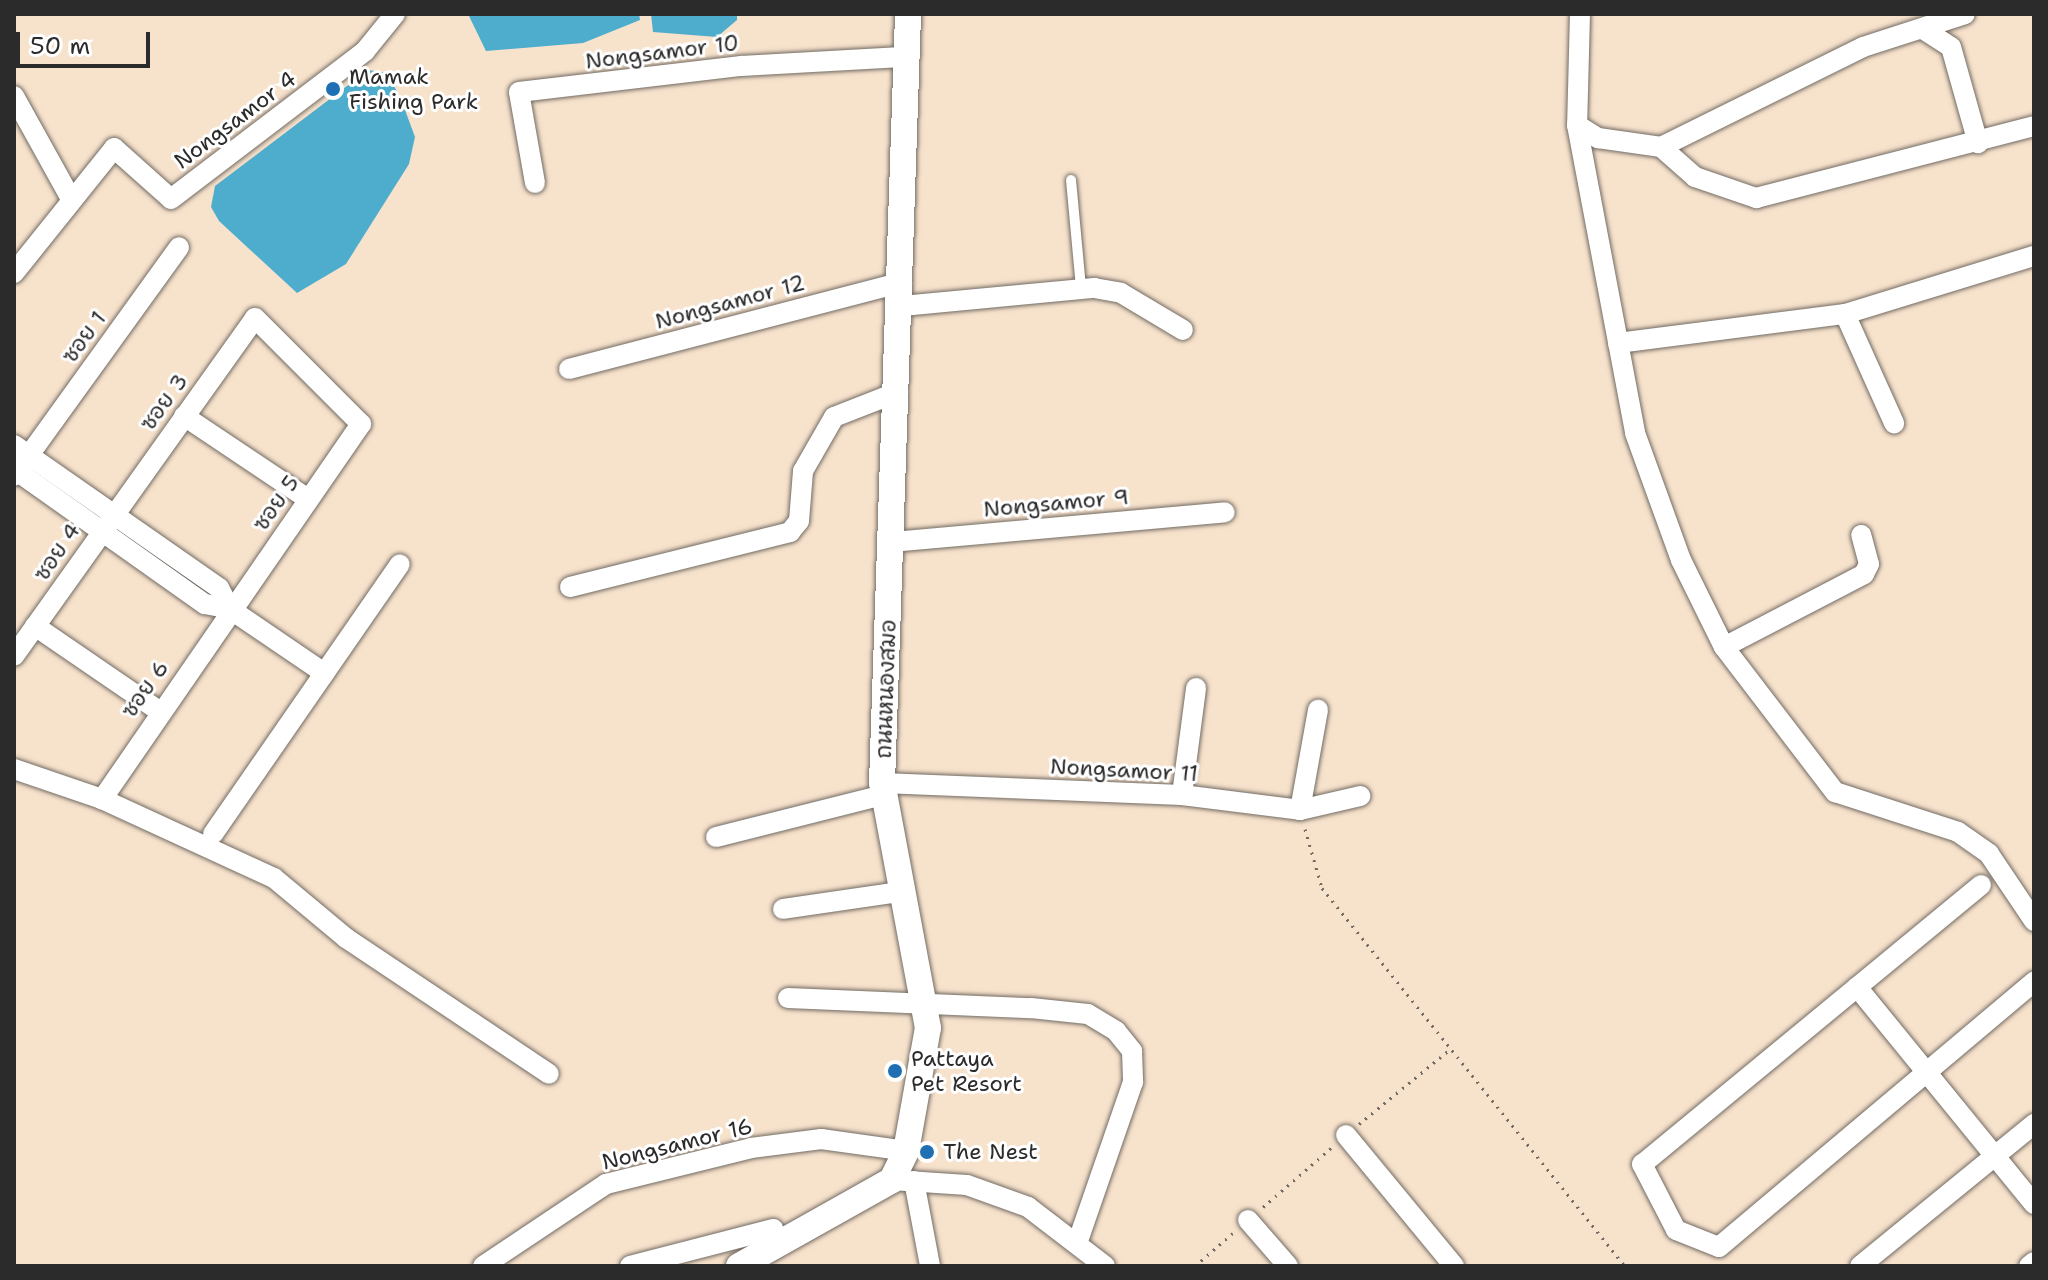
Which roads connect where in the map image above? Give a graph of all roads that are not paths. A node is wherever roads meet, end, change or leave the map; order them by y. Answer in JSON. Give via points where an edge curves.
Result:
{"nodes":[{"id":1,"x":395,"y":14,"type":"edge"},
{"id":2,"x":908,"y":14,"type":"edge"},
{"id":3,"x":1580,"y":14,"type":"edge"},
{"id":4,"x":1965,"y":14,"type":"edge"},
{"id":5,"x":1923,"y":29,"type":"junction"},
{"id":6,"x":902,"y":57,"type":"junction"},
{"id":7,"x":14,"y":96,"type":"edge"},
{"id":8,"x":1577,"y":125,"type":"junction"},
{"id":9,"x":2034,"y":126,"type":"edge"},
{"id":10,"x":1978,"y":143,"type":"junction"},
{"id":11,"x":1661,"y":147,"type":"junction"},
{"id":12,"x":1071,"y":180,"type":"dead end"},
{"id":13,"x":535,"y":183,"type":"dead end"},
{"id":14,"x":70,"y":197,"type":"junction"},
{"id":15,"x":179,"y":247,"type":"dead end"},
{"id":16,"x":2034,"y":256,"type":"edge"},
{"id":17,"x":14,"y":273,"type":"edge"},
{"id":18,"x":1081,"y":288,"type":"junction"},
{"id":19,"x":902,"y":294,"type":"junction"},
{"id":20,"x":1845,"y":314,"type":"junction"},
{"id":21,"x":1183,"y":330,"type":"dead end"},
{"id":22,"x":1618,"y":343,"type":"junction"},
{"id":23,"x":569,"y":369,"type":"dead end"},
{"id":24,"x":898,"y":392,"type":"junction"},
{"id":25,"x":184,"y":416,"type":"junction"},
{"id":26,"x":1894,"y":423,"type":"dead end"},
{"id":27,"x":361,"y":424,"type":"joint"},
{"id":28,"x":18,"y":463,"type":"edge"},
{"id":29,"x":308,"y":499,"type":"junction"},
{"id":30,"x":1225,"y":512,"type":"dead end"},
{"id":31,"x":106,"y":523,"type":"junction"},
{"id":32,"x":1861,"y":535,"type":"dead end"},
{"id":33,"x":892,"y":542,"type":"junction"},
{"id":34,"x":400,"y":564,"type":"dead end"},
{"id":35,"x":570,"y":587,"type":"dead end"},
{"id":36,"x":230,"y":609,"type":"junction"},
{"id":37,"x":35,"y":626,"type":"junction"},
{"id":38,"x":1724,"y":647,"type":"junction"},
{"id":39,"x":14,"y":656,"type":"edge"},
{"id":40,"x":324,"y":673,"type":"junction"},
{"id":41,"x":1196,"y":688,"type":"dead end"},
{"id":42,"x":1318,"y":710,"type":"dead end"},
{"id":43,"x":159,"y":711,"type":"junction"},
{"id":44,"x":14,"y":769,"type":"edge"},
{"id":45,"x":882,"y":789,"type":"junction"},
{"id":46,"x":1182,"y":795,"type":"junction"},
{"id":47,"x":1360,"y":796,"type":"dead end"},
{"id":48,"x":102,"y":799,"type":"junction"},
{"id":49,"x":1300,"y":810,"type":"junction"},
{"id":50,"x":213,"y":834,"type":"dead end"},
{"id":51,"x":716,"y":837,"type":"dead end"},
{"id":52,"x":1981,"y":885,"type":"dead end"},
{"id":53,"x":899,"y":892,"type":"junction"},
{"id":54,"x":783,"y":909,"type":"dead end"},
{"id":55,"x":2034,"y":921,"type":"edge"},
{"id":56,"x":2034,"y":982,"type":"edge"},
{"id":57,"x":1857,"y":987,"type":"junction"},
{"id":58,"x":788,"y":998,"type":"dead end"},
{"id":59,"x":923,"y":1000,"type":"junction"},
{"id":60,"x":1927,"y":1072,"type":"junction"},
{"id":61,"x":549,"y":1074,"type":"dead end"},
{"id":62,"x":2034,"y":1124,"type":"edge"},
{"id":63,"x":1346,"y":1135,"type":"road end"},
{"id":64,"x":906,"y":1151,"type":"junction"},
{"id":65,"x":1995,"y":1156,"type":"junction"},
{"id":66,"x":903,"y":1180,"type":"junction"},
{"id":67,"x":2034,"y":1204,"type":"edge"},
{"id":68,"x":1248,"y":1220,"type":"road end"},
{"id":69,"x":773,"y":1229,"type":"dead end"},
{"id":70,"x":1077,"y":1244,"type":"junction"},
{"id":71,"x":483,"y":1266,"type":"edge"},
{"id":72,"x":630,"y":1266,"type":"edge"},
{"id":73,"x":739,"y":1266,"type":"edge"},
{"id":74,"x":930,"y":1266,"type":"edge"},
{"id":75,"x":1105,"y":1266,"type":"edge"},
{"id":76,"x":1288,"y":1266,"type":"edge"},
{"id":77,"x":1454,"y":1266,"type":"edge"},
{"id":78,"x":1860,"y":1266,"type":"edge"}],
"edges":[{"from":1,"to":14,"type":"street","name":"Nongsamor 4","via":[[365,51],[171,199],[114,148]]},
{"from":2,"to":6,"type":"street","name":"ถนนหนองสมอ"},
{"from":3,"to":8,"type":"street"},
{"from":4,"to":5,"type":"street"},
{"from":5,"to":10,"type":"street","via":[[1951,47]]},
{"from":5,"to":11,"type":"street","via":[[1863,47]]},
{"from":6,"to":13,"type":"street","name":"Nongsamor 10","via":[[741,66],[519,92]]},
{"from":6,"to":19,"type":"street","name":"ถนนหนองสมอ"},
{"from":7,"to":14,"type":"street"},
{"from":8,"to":11,"type":"street","via":[[1598,138]]},
{"from":8,"to":22,"type":"street"},
{"from":9,"to":10,"type":"street"},
{"from":10,"to":11,"type":"street","via":[[1756,198],[1695,177]]},
{"from":12,"to":18,"type":"lane"},
{"from":14,"to":17,"type":"street"},
{"from":15,"to":28,"type":"street","name":"ซอย 1"},
{"from":16,"to":20,"type":"street"},
{"from":18,"to":19,"type":"street","name":"Nongsamor 12"},
{"from":18,"to":21,"type":"street","name":"Nongsamor 12","via":[[1121,293]]},
{"from":19,"to":23,"type":"street","name":"Nongsamor 12"},
{"from":19,"to":24,"type":"street","name":"ถนนหนองสมอ"},
{"from":20,"to":22,"type":"street"},
{"from":20,"to":26,"type":"street"},
{"from":22,"to":38,"type":"street","via":[[1635,433],[1681,560]]},
{"from":24,"to":33,"type":"street","name":"ถนนหนองสมอ"},
{"from":24,"to":35,"type":"street","via":[[834,417],[803,471],[799,521],[790,532]]},
{"from":25,"to":27,"type":"street","name":"ซอย 3","via":[[255,318]]},
{"from":25,"to":29,"type":"street"},
{"from":25,"to":31,"type":"street","name":"ซอย 3"},
{"from":27,"to":29,"type":"street","name":"ซอย 5"},
{"from":28,"to":31,"type":"street"},
{"from":29,"to":36,"type":"street","name":"ซอย 5"},
{"from":30,"to":33,"type":"street","name":"Nongsamor 9"},
{"from":31,"to":36,"type":"street","via":[[219,588]]},
{"from":31,"to":37,"type":"street","name":"ซอย 4"},
{"from":32,"to":38,"type":"street","via":[[1869,564],[1864,574]]},
{"from":33,"to":45,"type":"street","name":"ถนนหนองสมอ"},
{"from":34,"to":40,"type":"street"},
{"from":36,"to":40,"type":"street"},
{"from":36,"to":43,"type":"street","name":"ซอย 6"},
{"from":37,"to":39,"type":"street","name":"ซอย 4"},
{"from":37,"to":43,"type":"street"},
{"from":38,"to":55,"type":"street","via":[[1835,792],[1958,832],[1989,854]]},
{"from":40,"to":50,"type":"street"},
{"from":41,"to":46,"type":"street"},
{"from":42,"to":49,"type":"street"},
{"from":43,"to":48,"type":"street","name":"ซอย 6"},
{"from":44,"to":48,"type":"street"},
{"from":45,"to":46,"type":"street","name":"Nongsamor 11"},
{"from":45,"to":51,"type":"street","name":"Nongsamor 11"},
{"from":45,"to":53,"type":"street","name":"ถนนหนองสมอ"},
{"from":46,"to":49,"type":"street","name":"Nongsamor 11"},
{"from":47,"to":49,"type":"street","name":"Nongsamor 11"},
{"from":48,"to":61,"type":"street","via":[[274,878],[346,938]]},
{"from":52,"to":57,"type":"street"},
{"from":53,"to":54,"type":"street"},
{"from":53,"to":59,"type":"street","name":"ถนนหนองสมอ"},
{"from":56,"to":60,"type":"street"},
{"from":57,"to":60,"type":"street"},
{"from":57,"to":60,"type":"street","via":[[1642,1164],[1676,1230],[1719,1247]]},
{"from":58,"to":59,"type":"street"},
{"from":59,"to":64,"type":"street","name":"ถนนหนองสมอ","via":[[928,1028]]},
{"from":59,"to":70,"type":"street","via":[[1088,1014],[1132,1051],[1133,1082]]},
{"from":60,"to":65,"type":"street"},
{"from":62,"to":65,"type":"street"},
{"from":63,"to":77,"type":"street"},
{"from":64,"to":66,"type":"street","name":"ถนนหนองสมอ"},
{"from":64,"to":71,"type":"street","name":"Nongsamor 16","via":[[821,1139],[751,1148],[606,1184]]},
{"from":65,"to":67,"type":"street"},
{"from":65,"to":78,"type":"street"},
{"from":66,"to":70,"type":"street","via":[[967,1185],[1028,1207]]},
{"from":66,"to":73,"type":"street"},
{"from":66,"to":74,"type":"street"},
{"from":68,"to":76,"type":"street"},
{"from":69,"to":72,"type":"street"},
{"from":70,"to":75,"type":"street"}]}
